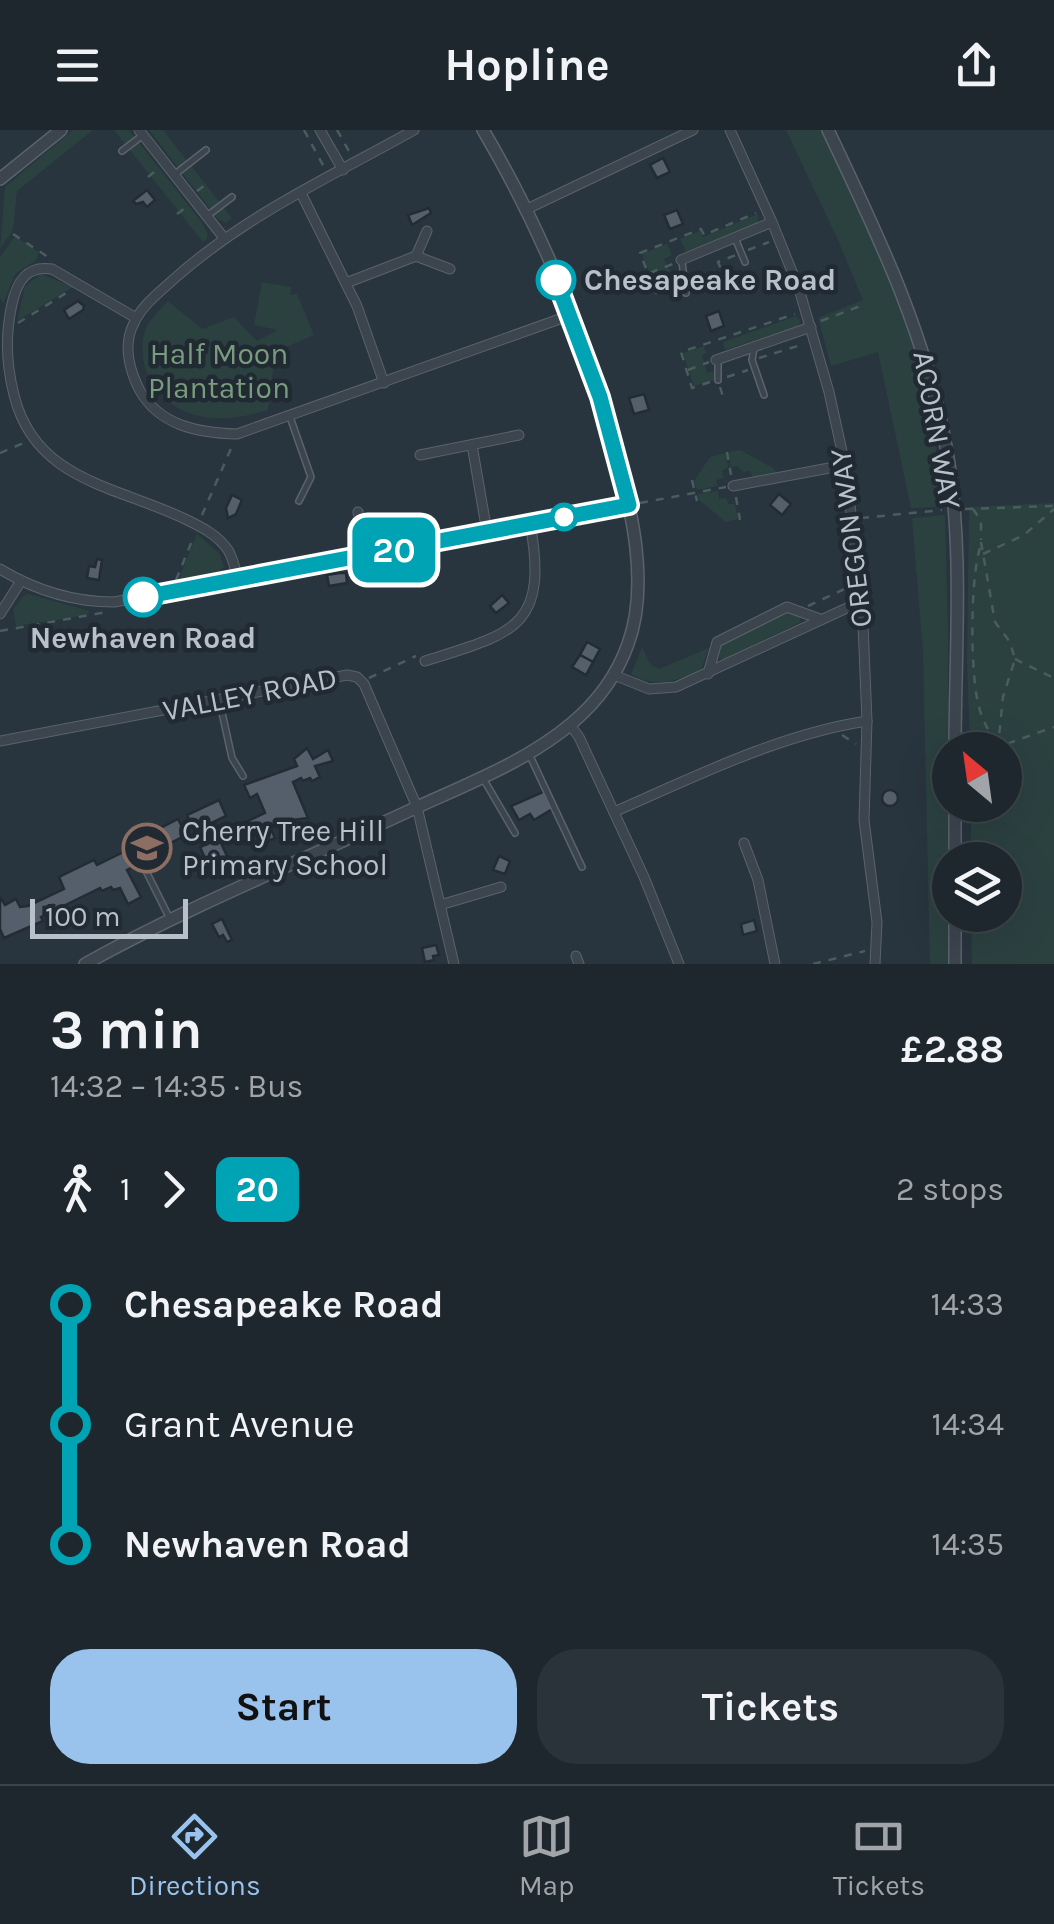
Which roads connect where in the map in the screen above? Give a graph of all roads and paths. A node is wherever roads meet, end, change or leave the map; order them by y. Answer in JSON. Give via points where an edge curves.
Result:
{"nodes":[{"id":1,"x":62,"y":130,"type":"edge"},
{"id":2,"x":304,"y":130,"type":"edge"},
{"id":3,"x":320,"y":130,"type":"edge"},
{"id":4,"x":337,"y":130,"type":"edge"},
{"id":5,"x":414,"y":130,"type":"edge"},
{"id":6,"x":693,"y":130,"type":"edge"},
{"id":7,"x":730,"y":130,"type":"edge"},
{"id":8,"x":828,"y":130,"type":"edge"},
{"id":9,"x":141,"y":132,"type":"edge"},
{"id":10,"x":489,"y":132,"type":"edge"},
{"id":11,"x":206,"y":150,"type":"dead end"},
{"id":12,"x":122,"y":152,"type":"dead end"},
{"id":13,"x":356,"y":162,"type":"junction"},
{"id":14,"x":165,"y":163,"type":"junction"},
{"id":15,"x":343,"y":170,"type":"junction"},
{"id":16,"x":174,"y":174,"type":"junction"},
{"id":17,"x":148,"y":177,"type":"dead end"},
{"id":18,"x":330,"y":177,"type":"junction"},
{"id":19,"x":0,"y":179,"type":"edge"},
{"id":20,"x":301,"y":193,"type":"junction"},
{"id":21,"x":232,"y":196,"type":"dead end"},
{"id":22,"x":194,"y":201,"type":"junction"},
{"id":23,"x":525,"y":210,"type":"junction"},
{"id":24,"x":177,"y":214,"type":"dead end"},
{"id":25,"x":207,"y":216,"type":"junction"},
{"id":26,"x":772,"y":222,"type":"junction"},
{"id":27,"x":428,"y":231,"type":"dead end"},
{"id":28,"x":13,"y":234,"type":"dead end"},
{"id":29,"x":224,"y":238,"type":"junction"},
{"id":30,"x":735,"y":238,"type":"junction"},
{"id":31,"x":416,"y":256,"type":"junction"},
{"id":32,"x":681,"y":260,"type":"junction"},
{"id":33,"x":745,"y":262,"type":"dead end"},
{"id":34,"x":48,"y":268,"type":"junction"},
{"id":35,"x":450,"y":269,"type":"dead end"},
{"id":36,"x":648,"y":274,"type":"dead end"},
{"id":37,"x":346,"y":283,"type":"junction"},
{"id":38,"x":82,"y":284,"type":"junction"},
{"id":39,"x":686,"y":293,"type":"dead end"},
{"id":40,"x":863,"y":305,"type":"dead end"},
{"id":41,"x":571,"y":315,"type":"junction"},
{"id":42,"x":136,"y":318,"type":"junction"},
{"id":43,"x":811,"y":326,"type":"junction"},
{"id":44,"x":8,"y":328,"type":"junction"},
{"id":45,"x":815,"y":341,"type":"junction"},
{"id":46,"x":754,"y":348,"type":"junction"},
{"id":47,"x":717,"y":359,"type":"junction"},
{"id":48,"x":752,"y":360,"type":"junction"},
{"id":49,"x":686,"y":370,"type":"dead end"},
{"id":50,"x":718,"y":380,"type":"joint"},
{"id":51,"x":384,"y":383,"type":"junction"},
{"id":52,"x":764,"y":396,"type":"dead end"},
{"id":53,"x":724,"y":400,"type":"dead end"},
{"id":54,"x":290,"y":418,"type":"junction"},
{"id":55,"x":237,"y":434,"type":"junction"},
{"id":56,"x":519,"y":435,"type":"dead end"},
{"id":57,"x":33,"y":440,"type":"junction"},
{"id":58,"x":472,"y":444,"type":"junction"},
{"id":59,"x":0,"y":453,"type":"edge"},
{"id":60,"x":420,"y":455,"type":"dead end"},
{"id":61,"x":845,"y":465,"type":"junction"},
{"id":62,"x":692,"y":480,"type":"dead end"},
{"id":63,"x":734,"y":486,"type":"joint"},
{"id":64,"x":695,"y":493,"type":"junction"},
{"id":65,"x":299,"y":500,"type":"dead end"},
{"id":66,"x":697,"y":501,"type":"dead end"},
{"id":67,"x":629,"y":505,"type":"junction"},
{"id":68,"x":1054,"y":508,"type":"edge"},
{"id":69,"x":973,"y":509,"type":"dead end"},
{"id":70,"x":358,"y":512,"type":"dead end"},
{"id":71,"x":530,"y":523,"type":"junction"},
{"id":72,"x":198,"y":525,"type":"junction"},
{"id":73,"x":486,"y":532,"type":"junction"},
{"id":74,"x":981,"y":542,"type":"junction"},
{"id":75,"x":983,"y":554,"type":"junction"},
{"id":76,"x":367,"y":556,"type":"junction"},
{"id":77,"x":977,"y":557,"type":"junction"},
{"id":78,"x":0,"y":569,"type":"edge"},
{"id":79,"x":238,"y":579,"type":"junction"},
{"id":80,"x":21,"y":581,"type":"junction"},
{"id":81,"x":860,"y":582,"type":"junction"},
{"id":82,"x":172,"y":592,"type":"junction"},
{"id":83,"x":862,"y":601,"type":"junction"},
{"id":84,"x":9,"y":602,"type":"junction"},
{"id":85,"x":116,"y":610,"type":"dead end"},
{"id":86,"x":798,"y":611,"type":"junction"},
{"id":87,"x":0,"y":614,"type":"edge"},
{"id":88,"x":820,"y":620,"type":"junction"},
{"id":89,"x":14,"y":630,"type":"junction"},
{"id":90,"x":0,"y":632,"type":"edge"},
{"id":91,"x":1014,"y":659,"type":"junction"},
{"id":92,"x":425,"y":661,"type":"joint"},
{"id":93,"x":708,"y":674,"type":"junction"},
{"id":94,"x":614,"y":675,"type":"junction"},
{"id":95,"x":1054,"y":678,"type":"edge"},
{"id":96,"x":364,"y":684,"type":"junction"},
{"id":97,"x":219,"y":699,"type":"junction"},
{"id":98,"x":867,"y":721,"type":"junction"},
{"id":99,"x":570,"y":725,"type":"junction"},
{"id":100,"x":1054,"y":727,"type":"edge"},
{"id":101,"x":833,"y":728,"type":"junction"},
{"id":102,"x":955,"y":732,"type":"edge"},
{"id":103,"x":990,"y":732,"type":"edge"},
{"id":104,"x":1000,"y":732,"type":"edge"},
{"id":105,"x":1022,"y":739,"type":"edge"},
{"id":106,"x":0,"y":741,"type":"edge"},
{"id":107,"x":866,"y":752,"type":"junction"},
{"id":108,"x":529,"y":753,"type":"junction"},
{"id":109,"x":243,"y":776,"type":"dead end"},
{"id":110,"x":482,"y":777,"type":"junction"},
{"id":111,"x":417,"y":807,"type":"junction"},
{"id":112,"x":614,"y":812,"type":"junction"},
{"id":113,"x":515,"y":833,"type":"dead end"},
{"id":114,"x":744,"y":844,"type":"dead end"},
{"id":115,"x":143,"y":865,"type":"dead end"},
{"id":116,"x":582,"y":867,"type":"dead end"},
{"id":117,"x":501,"y":887,"type":"dead end"},
{"id":118,"x":440,"y":906,"type":"junction"},
{"id":119,"x":170,"y":919,"type":"junction"},
{"id":120,"x":955,"y":932,"type":"edge"},
{"id":121,"x":876,"y":948,"type":"junction"},
{"id":122,"x":85,"y":964,"type":"edge"},
{"id":123,"x":454,"y":964,"type":"edge"},
{"id":124,"x":679,"y":964,"type":"edge"},
{"id":125,"x":775,"y":964,"type":"edge"},
{"id":126,"x":813,"y":964,"type":"edge"},
{"id":127,"x":875,"y":964,"type":"edge"},
{"id":128,"x":955,"y":964,"type":"edge"}],
"edges":[{"from":1,"to":19,"type":"street"},
{"from":2,"to":18,"type":"path"},
{"from":3,"to":15,"type":"street"},
{"from":4,"to":13,"type":"path"},
{"from":5,"to":13,"type":"street"},
{"from":6,"to":23,"type":"street"},
{"from":7,"to":26,"type":"street","name":"OREGON WAY"},
{"from":8,"to":102,"type":"street","name":"ACORN WAY","via":[[894,270],[939,410],[954,510]]},
{"from":9,"to":12,"type":"lane"},
{"from":9,"to":14,"type":"street"},
{"from":10,"to":23,"type":"street"},
{"from":11,"to":16,"type":"lane"},
{"from":13,"to":15,"type":"street"},
{"from":14,"to":16,"type":"street"},
{"from":14,"to":17,"type":"path"},
{"from":15,"to":18,"type":"street"},
{"from":16,"to":22,"type":"street"},
{"from":18,"to":20,"type":"street"},
{"from":20,"to":29,"type":"street"},
{"from":20,"to":37,"type":"street"},
{"from":21,"to":25,"type":"lane"},
{"from":22,"to":24,"type":"path"},
{"from":22,"to":25,"type":"street"},
{"from":23,"to":41,"type":"street"},
{"from":25,"to":29,"type":"street"},
{"from":26,"to":30,"type":"street"},
{"from":26,"to":43,"type":"street","name":"OREGON WAY"},
{"from":27,"to":31,"type":"street"},
{"from":28,"to":34,"type":"path","via":[[48,255]]},
{"from":29,"to":42,"type":"street"},
{"from":30,"to":32,"type":"street"},
{"from":30,"to":33,"type":"lane"},
{"from":31,"to":35,"type":"street"},
{"from":31,"to":37,"type":"street"},
{"from":32,"to":36,"type":"path"},
{"from":32,"to":39,"type":"lane"},
{"from":34,"to":38,"type":"street"},
{"from":34,"to":44,"type":"street","via":[[20,281]]},
{"from":37,"to":51,"type":"street"},
{"from":38,"to":42,"type":"street"},
{"from":38,"to":44,"type":"path"},
{"from":40,"to":43,"type":"path"},
{"from":41,"to":51,"type":"street"},
{"from":41,"to":67,"type":"street"},
{"from":42,"to":55,"type":"street","via":[[129,361],[146,400],[186,428]]},
{"from":43,"to":45,"type":"street","name":"OREGON WAY"},
{"from":43,"to":46,"type":"street"},
{"from":44,"to":57,"type":"street","via":[[14,397]]},
{"from":45,"to":48,"type":"path"},
{"from":45,"to":61,"type":"street","name":"OREGON WAY"},
{"from":46,"to":47,"type":"street"},
{"from":46,"to":48,"type":"lane"},
{"from":47,"to":49,"type":"path"},
{"from":47,"to":50,"type":"lane"},
{"from":48,"to":52,"type":"lane"},
{"from":50,"to":53,"type":"path"},
{"from":51,"to":54,"type":"street"},
{"from":54,"to":55,"type":"street"},
{"from":54,"to":65,"type":"lane","via":[[311,478]]},
{"from":55,"to":72,"type":"path"},
{"from":56,"to":58,"type":"street"},
{"from":57,"to":59,"type":"path"},
{"from":57,"to":72,"type":"street","via":[[80,476]]},
{"from":58,"to":60,"type":"street"},
{"from":58,"to":73,"type":"street"},
{"from":61,"to":63,"type":"street"},
{"from":61,"to":81,"type":"street","name":"OREGON WAY"},
{"from":62,"to":64,"type":"path"},
{"from":63,"to":64,"type":"path"},
{"from":64,"to":66,"type":"path"},
{"from":64,"to":67,"type":"path"},
{"from":67,"to":71,"type":"street"},
{"from":67,"to":94,"type":"street","via":[[636,613]]},
{"from":68,"to":75,"type":"path","via":[[1024,535]]},
{"from":69,"to":74,"type":"path"},
{"from":70,"to":76,"type":"street"},
{"from":71,"to":73,"type":"street"},
{"from":71,"to":92,"type":"street","via":[[538,570],[524,613],[485,642]]},
{"from":72,"to":79,"type":"street","via":[[228,550]]},
{"from":72,"to":82,"type":"path"},
{"from":73,"to":76,"type":"street"},
{"from":74,"to":75,"type":"path"},
{"from":74,"to":77,"type":"path"},
{"from":75,"to":77,"type":"path"},
{"from":75,"to":91,"type":"path","via":[[995,622]]},
{"from":76,"to":79,"type":"street"},
{"from":77,"to":103,"type":"path","via":[[976,697]]},
{"from":78,"to":80,"type":"street"},
{"from":79,"to":82,"type":"street"},
{"from":80,"to":82,"type":"street","via":[[97,602]]},
{"from":80,"to":84,"type":"street"},
{"from":81,"to":83,"type":"street","name":"OREGON WAY"},
{"from":81,"to":86,"type":"path"},
{"from":83,"to":88,"type":"street"},
{"from":83,"to":98,"type":"street","name":"OREGON WAY"},
{"from":84,"to":87,"type":"street"},
{"from":84,"to":89,"type":"path"},
{"from":85,"to":89,"type":"path"},
{"from":86,"to":88,"type":"street"},
{"from":86,"to":93,"type":"street","via":[[786,606],[717,642]]},
{"from":88,"to":93,"type":"street"},
{"from":89,"to":90,"type":"path"},
{"from":91,"to":95,"type":"path"},
{"from":91,"to":104,"type":"path"},
{"from":92,"to":96,"type":"path","via":[[417,656]]},
{"from":93,"to":94,"type":"street","via":[[657,689]]},
{"from":94,"to":99,"type":"street"},
{"from":96,"to":97,"type":"street","name":"VALLEY ROAD","via":[[347,675]]},
{"from":96,"to":111,"type":"street","name":"VALLEY ROAD"},
{"from":97,"to":106,"type":"street","name":"VALLEY ROAD"},
{"from":97,"to":109,"type":"lane"},
{"from":98,"to":101,"type":"street"},
{"from":98,"to":107,"type":"street","name":"OREGON WAY"},
{"from":99,"to":108,"type":"street"},
{"from":99,"to":112,"type":"street"},
{"from":100,"to":105,"type":"path"},
{"from":101,"to":107,"type":"path"},
{"from":101,"to":112,"type":"street"},
{"from":107,"to":121,"type":"street","name":"OREGON WAY","via":[[865,832]]},
{"from":108,"to":110,"type":"street"},
{"from":108,"to":116,"type":"lane"},
{"from":110,"to":111,"type":"street"},
{"from":110,"to":113,"type":"lane"},
{"from":111,"to":118,"type":"street","name":"VALLEY ROAD"},
{"from":111,"to":119,"type":"street"},
{"from":112,"to":124,"type":"street"},
{"from":114,"to":125,"type":"street"},
{"from":115,"to":119,"type":"lane"},
{"from":117,"to":118,"type":"street"},
{"from":118,"to":123,"type":"street","name":"VALLEY ROAD"},
{"from":119,"to":122,"type":"street"},
{"from":120,"to":128,"type":"street"},
{"from":121,"to":126,"type":"path"},
{"from":121,"to":127,"type":"street","name":"OREGON WAY"}]}
